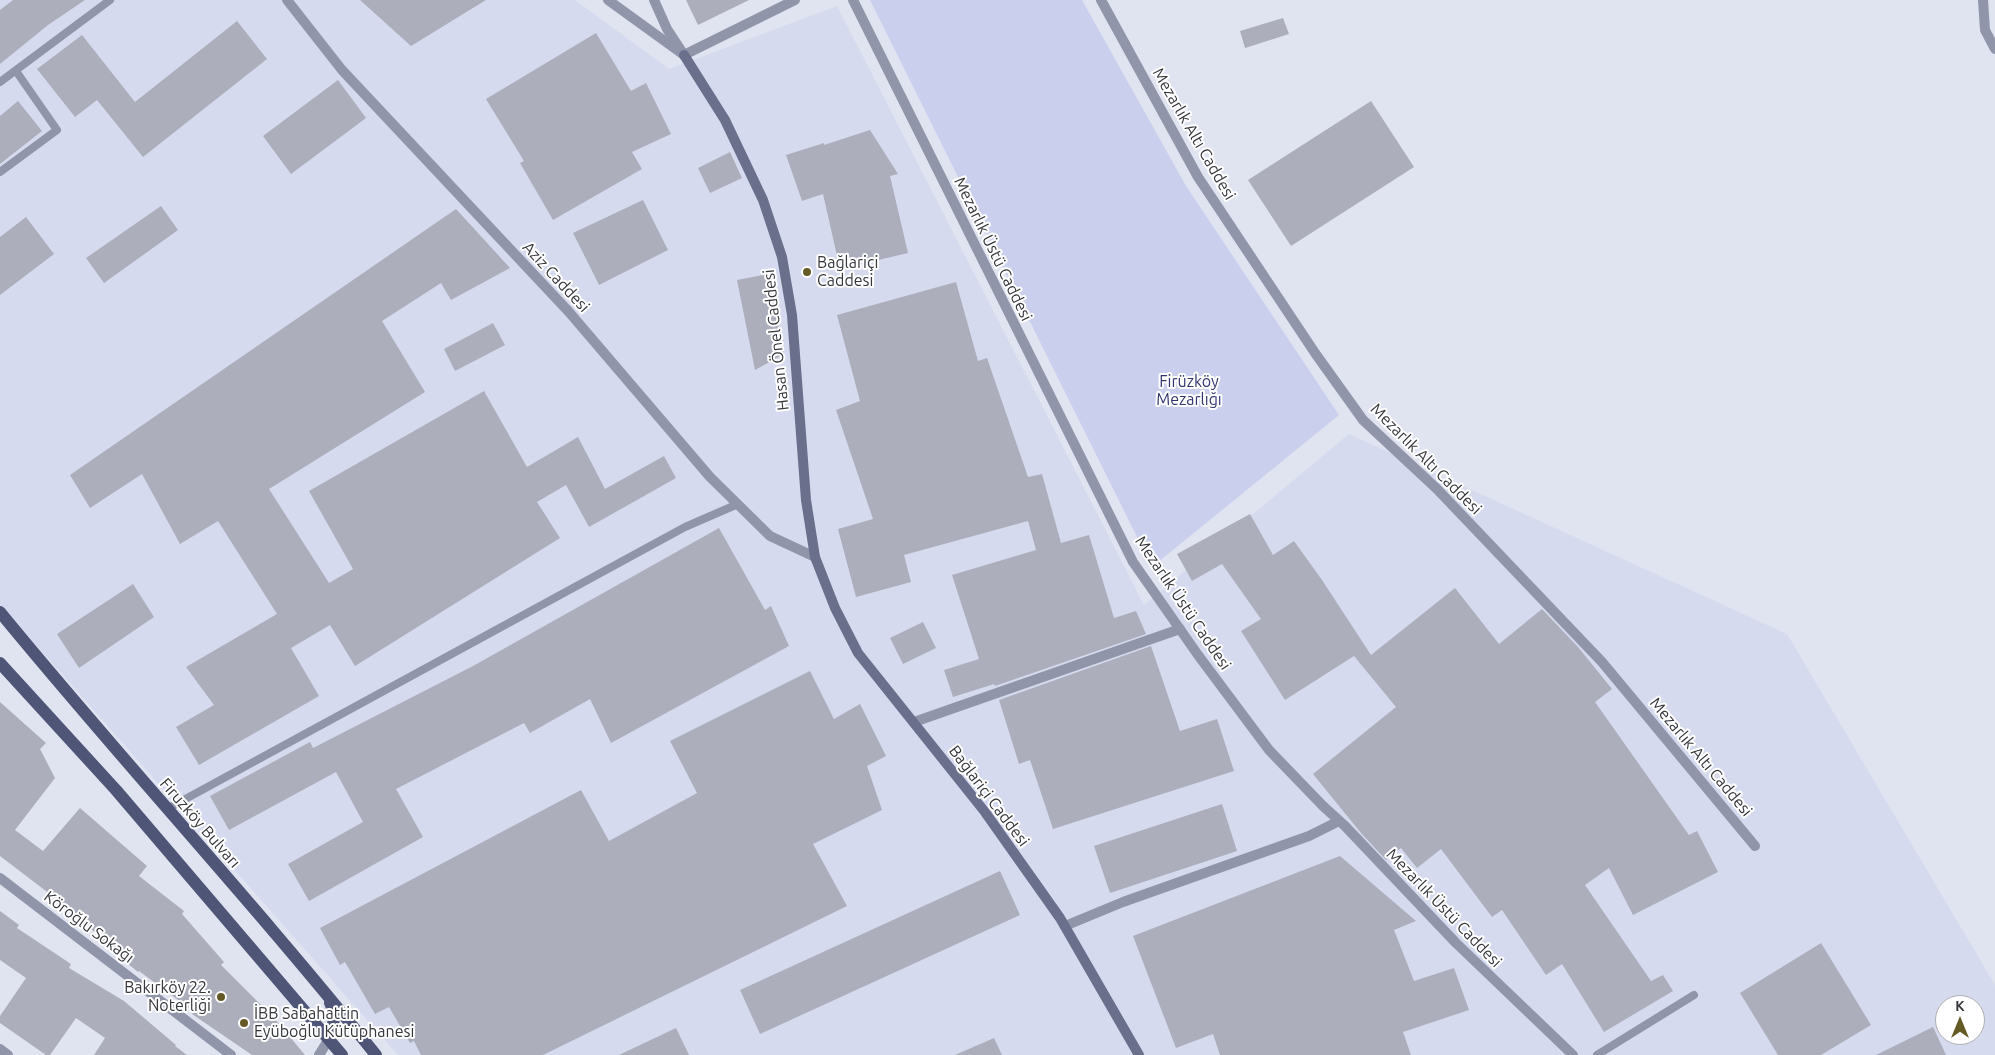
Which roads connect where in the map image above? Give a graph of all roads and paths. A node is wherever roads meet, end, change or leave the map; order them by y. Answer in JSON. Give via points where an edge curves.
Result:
{"nodes":[{"id":1,"x":110,"y":0,"type":"edge"},
{"id":2,"x":286,"y":0,"type":"edge"},
{"id":3,"x":608,"y":0,"type":"edge"},
{"id":4,"x":654,"y":0,"type":"edge"},
{"id":5,"x":795,"y":0,"type":"edge"},
{"id":6,"x":853,"y":0,"type":"edge"},
{"id":7,"x":1101,"y":0,"type":"edge"},
{"id":8,"x":1983,"y":0,"type":"edge"},
{"id":9,"x":1995,"y":49,"type":"edge"},
{"id":10,"x":684,"y":55,"type":"junction"},
{"id":11,"x":16,"y":71,"type":"junction"},
{"id":12,"x":0,"y":82,"type":"edge"},
{"id":13,"x":0,"y":172,"type":"edge"},
{"id":14,"x":738,"y":504,"type":"junction"},
{"id":15,"x":815,"y":557,"type":"junction"},
{"id":16,"x":0,"y":612,"type":"edge"},
{"id":17,"x":1180,"y":630,"type":"junction"},
{"id":18,"x":0,"y":663,"type":"edge"},
{"id":19,"x":914,"y":722,"type":"junction"},
{"id":20,"x":167,"y":809,"type":"junction"},
{"id":21,"x":1339,"y":820,"type":"junction"},
{"id":22,"x":1754,"y":846,"type":"dead end"},
{"id":23,"x":0,"y":878,"type":"edge"},
{"id":24,"x":1065,"y":926,"type":"junction"},
{"id":25,"x":324,"y":992,"type":"junction"},
{"id":26,"x":1694,"y":995,"type":"dead end"},
{"id":27,"x":329,"y":1039,"type":"junction"},
{"id":28,"x":0,"y":1049,"type":"edge"},
{"id":29,"x":8,"y":1055,"type":"edge"},
{"id":30,"x":231,"y":1055,"type":"edge"},
{"id":31,"x":319,"y":1055,"type":"edge"},
{"id":32,"x":342,"y":1055,"type":"edge"},
{"id":33,"x":376,"y":1055,"type":"edge"},
{"id":34,"x":1139,"y":1055,"type":"edge"},
{"id":35,"x":1573,"y":1055,"type":"edge"},
{"id":36,"x":1597,"y":1055,"type":"edge"}],
"edges":[{"from":1,"to":11,"type":"lane"},
{"from":2,"to":14,"type":"street","name":"Aziz Caddesi","via":[[342,70],[569,312],[710,476]]},
{"from":3,"to":10,"type":"street"},
{"from":4,"to":10,"type":"street","name":"Hasan Önel Caddesi"},
{"from":5,"to":10,"type":"street"},
{"from":6,"to":17,"type":"street","name":"Mezarlık Üstü Caddesi","via":[[1133,562]]},
{"from":7,"to":22,"type":"street","name":"Mezarlık Altı Caddesi","via":[[1198,177],[1363,420],[1437,489],[1602,662]]},
{"from":8,"to":9,"type":"street","via":[[1985,30]]},
{"from":10,"to":15,"type":"main road","name":"Hasan Önel Caddesi","via":[[724,120],[763,200],[782,258],[792,315],[806,500]]},
{"from":11,"to":12,"type":"lane"},
{"from":11,"to":13,"type":"lane","via":[[57,130]]},
{"from":14,"to":15,"type":"street","name":"Aziz Caddesi","via":[[770,536]]},
{"from":14,"to":20,"type":"lane","via":[[685,526]]},
{"from":15,"to":19,"type":"main road","name":"Bağlariçi Caddesi","via":[[835,608],[858,653]]},
{"from":16,"to":20,"type":"main road","name":"Firuzköy Bulvarı"},
{"from":17,"to":19,"type":"street"},
{"from":17,"to":21,"type":"street","name":"Mezarlık Üstü Caddesi","via":[[1269,750]]},
{"from":18,"to":27,"type":"main road","via":[[116,790]]},
{"from":19,"to":24,"type":"main road","name":"Bağlariçi Caddesi","via":[[985,812]]},
{"from":20,"to":25,"type":"main road","name":"Firuzköy Bulvarı"},
{"from":21,"to":24,"type":"street","via":[[1310,836],[1123,902]]},
{"from":21,"to":35,"type":"street","name":"Mezarlık Üstü Caddesi","via":[[1456,943]]},
{"from":23,"to":30,"type":"street","name":"Köroğlu Sokağı"},
{"from":24,"to":34,"type":"main road","name":"Bağlariçi Caddesi"},
{"from":25,"to":27,"type":"main road","via":[[333,1008],[334,1020]]},
{"from":25,"to":33,"type":"main road","name":"Firuzköy Bulvarı"},
{"from":26,"to":36,"type":"lane"},
{"from":27,"to":31,"type":"street"},
{"from":27,"to":32,"type":"main road"},
{"from":28,"to":29,"type":"street"}]}
